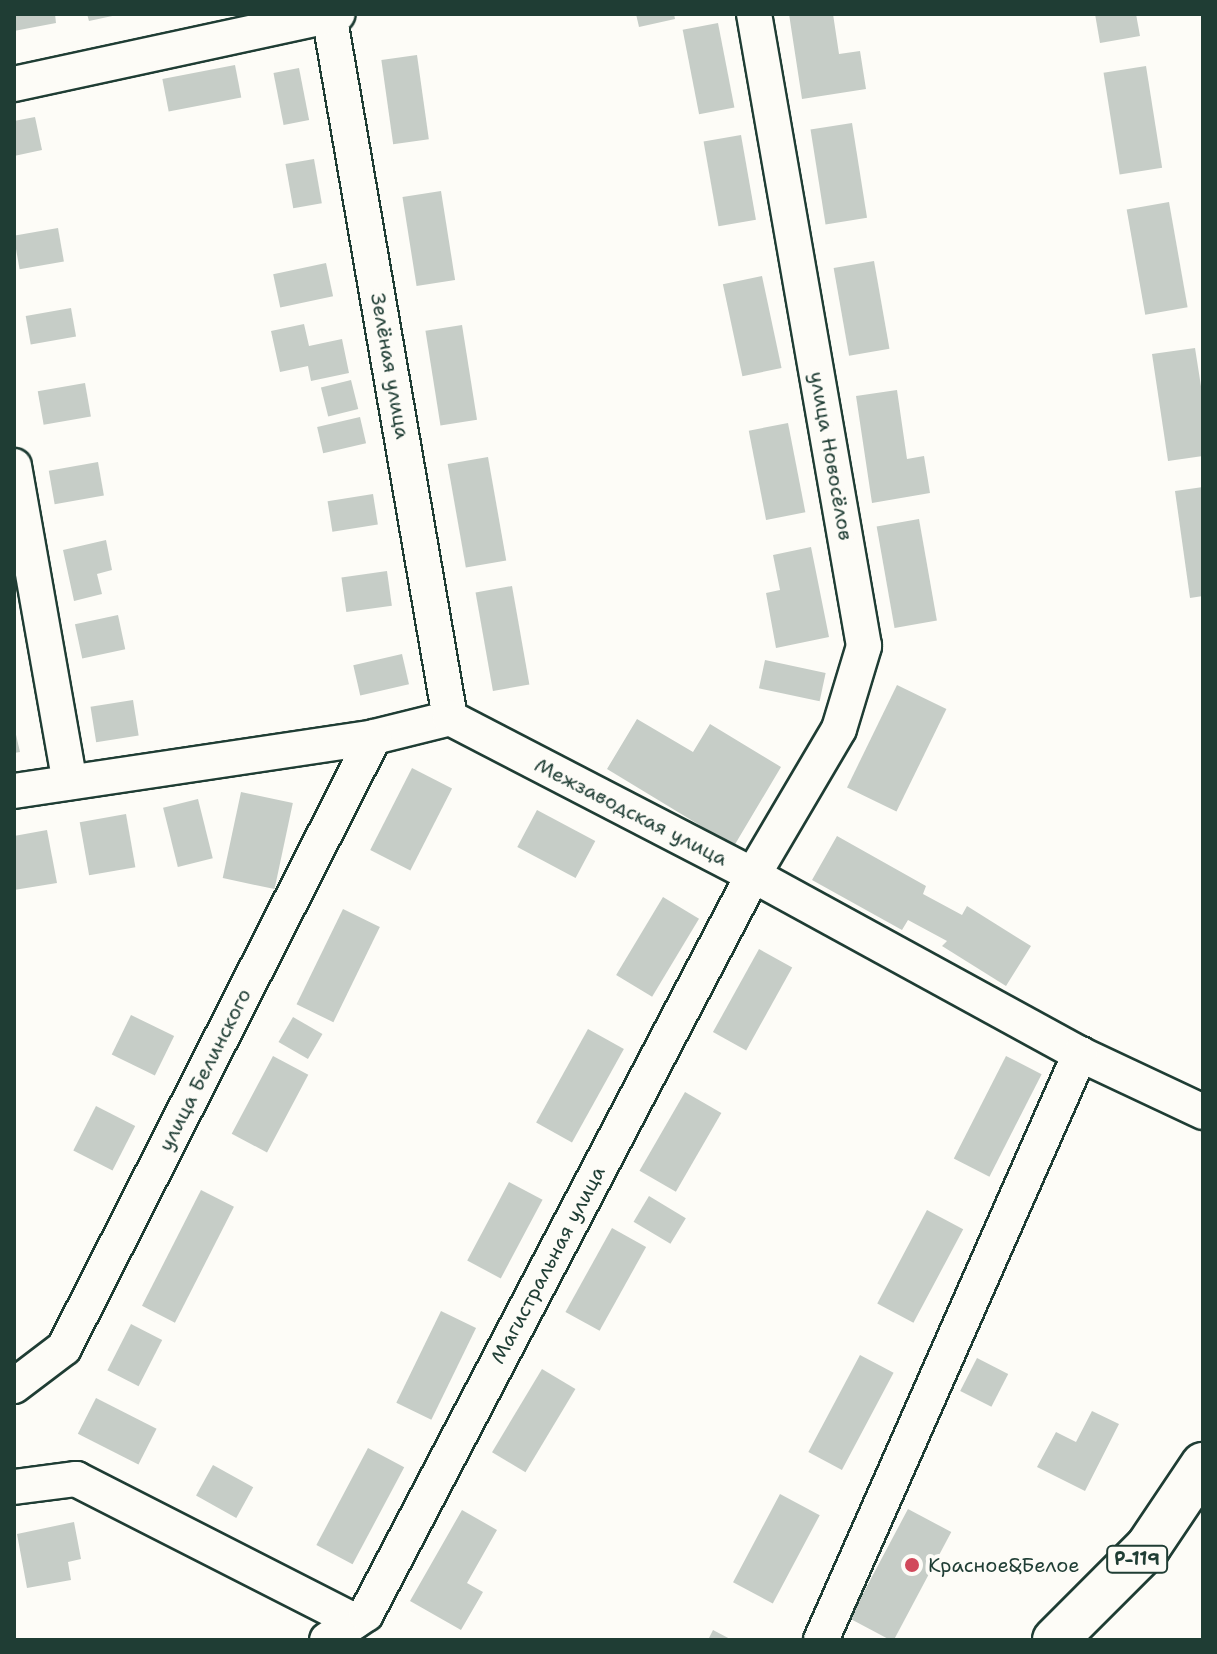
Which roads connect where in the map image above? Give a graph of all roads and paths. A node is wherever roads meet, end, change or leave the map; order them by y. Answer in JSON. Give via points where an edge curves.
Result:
{"nodes":[{"id":1,"x":332,"y":14,"type":"edge"},
{"id":2,"x":754,"y":14,"type":"edge"},
{"id":3,"x":14,"y":84,"type":"edge"},
{"id":4,"x":14,"y":466,"type":"edge"},
{"id":5,"x":450,"y":718,"type":"junction"},
{"id":6,"x":374,"y":737,"type":"junction"},
{"id":7,"x":70,"y":782,"type":"junction"},
{"id":8,"x":14,"y":791,"type":"edge"},
{"id":9,"x":753,"y":875,"type":"junction"},
{"id":10,"x":1080,"y":1054,"type":"junction"},
{"id":11,"x":1203,"y":1112,"type":"edge"},
{"id":12,"x":14,"y":1386,"type":"edge"},
{"id":13,"x":1203,"y":1465,"type":"edge"},
{"id":14,"x":14,"y":1487,"type":"edge"},
{"id":15,"x":341,"y":1631,"type":"edge"},
{"id":16,"x":821,"y":1640,"type":"edge"},
{"id":17,"x":1055,"y":1640,"type":"edge"}],
"edges":[{"from":1,"to":3,"type":"street"},
{"from":1,"to":5,"type":"street","name":"Зелёная улица"},
{"from":2,"to":9,"type":"street","name":"улица Новосёлов","via":[[864,646],[839,729]]},
{"from":4,"to":7,"type":"street"},
{"from":5,"to":6,"type":"street"},
{"from":5,"to":9,"type":"street","name":"Межзаводская улица"},
{"from":6,"to":7,"type":"street"},
{"from":6,"to":12,"type":"street","name":"улица Белинского","via":[[64,1348]]},
{"from":7,"to":8,"type":"street"},
{"from":9,"to":10,"type":"street","name":"Межзаводская улица"},
{"from":9,"to":15,"type":"street","name":"Магистральная улица","via":[[366,1614]]},
{"from":10,"to":11,"type":"street","name":"Межзаводская улица"},
{"from":10,"to":16,"type":"street"},
{"from":13,"to":17,"type":"highway","number":"Р-119","via":[[1148,1547]]},
{"from":14,"to":15,"type":"street","via":[[76,1479]]}]}
